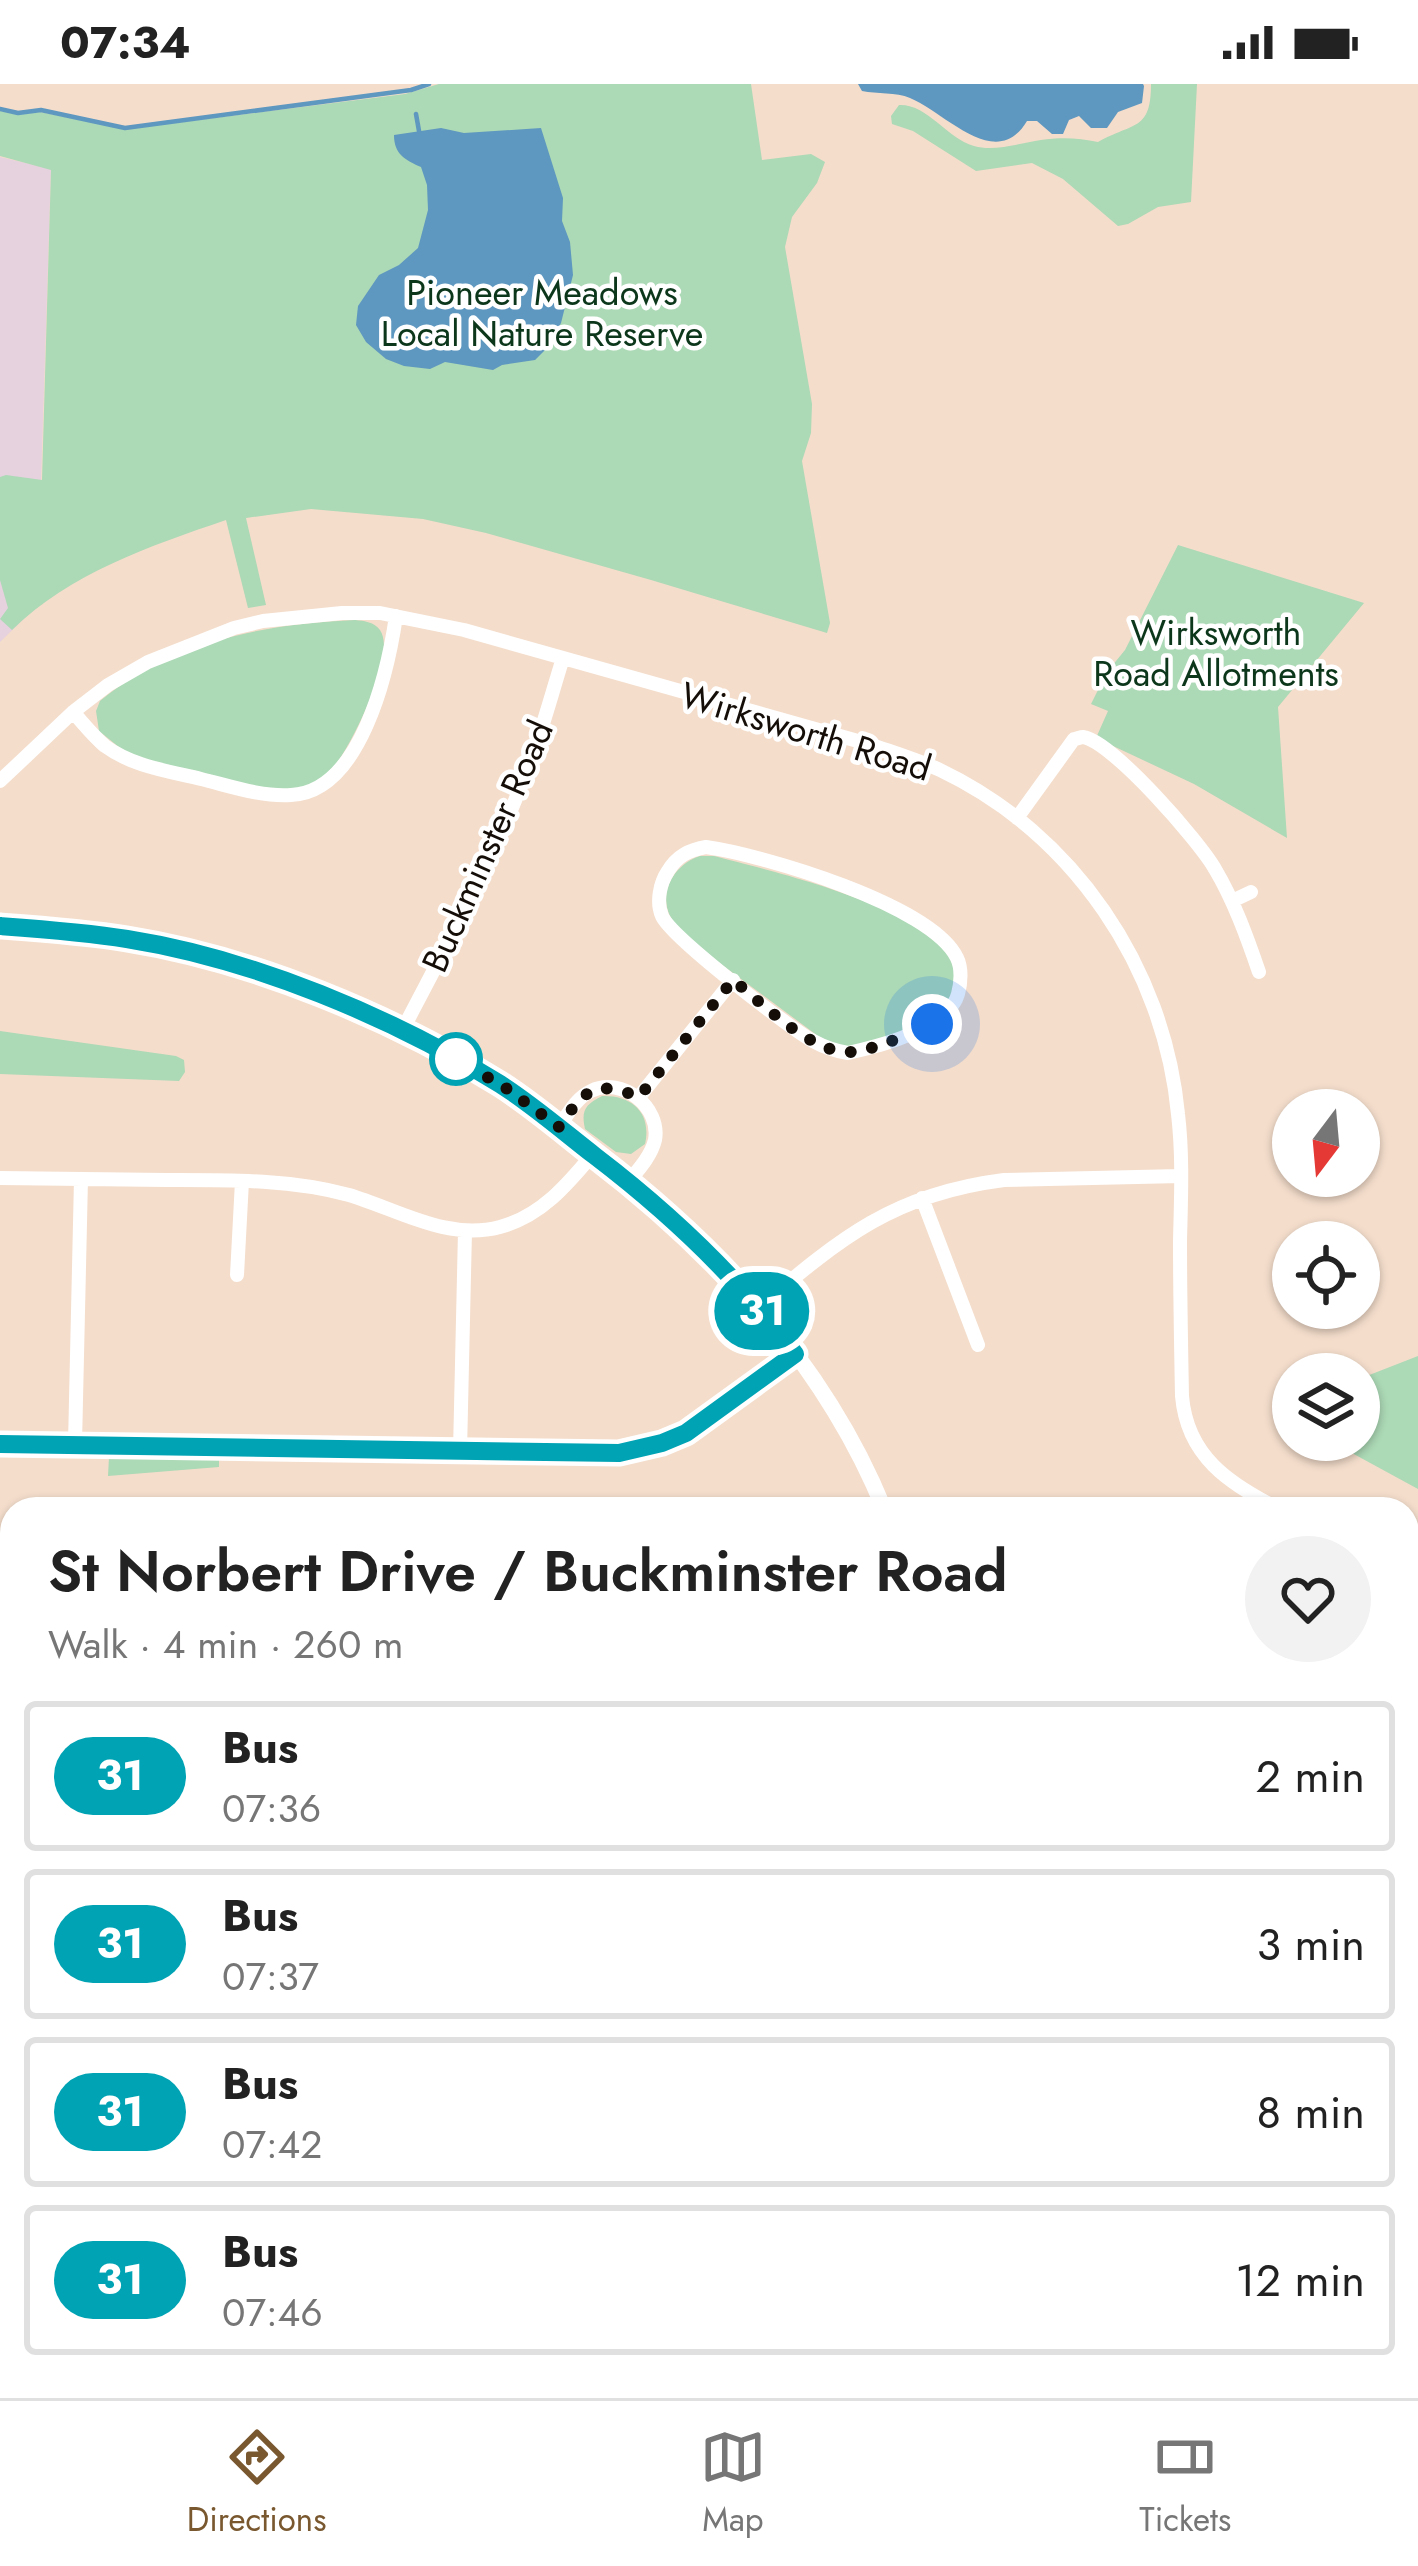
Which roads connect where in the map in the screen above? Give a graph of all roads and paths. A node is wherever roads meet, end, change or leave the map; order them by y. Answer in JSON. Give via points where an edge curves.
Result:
{"nodes":[{"id":1,"x":396,"y":616,"type":"junction"},
{"id":2,"x":563,"y":658,"type":"junction"},
{"id":3,"x":73,"y":712,"type":"junction"},
{"id":4,"x":0,"y":782,"type":"edge"},
{"id":5,"x":1017,"y":818,"type":"junction"},
{"id":6,"x":1250,"y":892,"type":"dead end"},
{"id":7,"x":1232,"y":901,"type":"junction"},
{"id":8,"x":0,"y":926,"type":"edge"},
{"id":9,"x":1259,"y":972,"type":"dead end"},
{"id":10,"x":733,"y":980,"type":"junction"},
{"id":11,"x":402,"y":1031,"type":"junction"},
{"id":12,"x":639,"y":1097,"type":"junction"},
{"id":13,"x":559,"y":1127,"type":"junction"},
{"id":14,"x":593,"y":1154,"type":"junction"},
{"id":15,"x":1181,"y":1176,"type":"junction"},
{"id":16,"x":0,"y":1178,"type":"edge"},
{"id":17,"x":82,"y":1179,"type":"junction"},
{"id":18,"x":242,"y":1180,"type":"junction"},
{"id":19,"x":629,"y":1181,"type":"junction"},
{"id":20,"x":922,"y":1198,"type":"junction"},
{"id":21,"x":465,"y":1231,"type":"junction"},
{"id":22,"x":237,"y":1275,"type":"dead end"},
{"id":23,"x":759,"y":1307,"type":"junction"},
{"id":24,"x":978,"y":1345,"type":"dead end"},
{"id":25,"x":795,"y":1354,"type":"junction"},
{"id":26,"x":0,"y":1444,"type":"edge"},
{"id":27,"x":75,"y":1444,"type":"junction"},
{"id":28,"x":460,"y":1452,"type":"junction"},
{"id":29,"x":879,"y":1497,"type":"edge"},
{"id":30,"x":1255,"y":1497,"type":"edge"}],
"edges":[{"from":1,"to":2,"type":"street","name":"Wirksworth Road"},
{"from":1,"to":3,"type":"street","name":"Wirksworth Road","via":[[306,615],[234,628],[148,662]]},
{"from":1,"to":3,"type":"street","via":[[386,671],[350,755],[332,778],[303,793],[255,792],[126,759]]},
{"from":2,"to":5,"type":"street","name":"Wirksworth Road","via":[[872,745],[942,771]]},
{"from":2,"to":11,"type":"street","name":"Buckminster Road","via":[[509,814]]},
{"from":3,"to":4,"type":"street","name":"Wirksworth Road"},
{"from":5,"to":7,"type":"street","via":[[1064,751],[1084,737],[1186,828]]},
{"from":5,"to":15,"type":"street","name":"Wirksworth Road","via":[[1091,891],[1144,980],[1170,1060]]},
{"from":6,"to":7,"type":"street"},
{"from":7,"to":9,"type":"street"},
{"from":8,"to":11,"type":"street","via":[[131,939],[205,956]]},
{"from":10,"to":10,"type":"street","via":[[660,909],[664,877],[695,849],[783,867],[887,903],[945,942],[961,978],[942,1019],[848,1053],[808,1038]]},
{"from":10,"to":12,"type":"street"},
{"from":11,"to":13,"type":"street"},
{"from":12,"to":13,"type":"street","via":[[599,1087]]},
{"from":12,"to":19,"type":"street","via":[[656,1136]]},
{"from":13,"to":14,"type":"street"},
{"from":14,"to":19,"type":"street"},
{"from":14,"to":21,"type":"street","via":[[537,1211]]},
{"from":15,"to":20,"type":"street","via":[[1004,1180]]},
{"from":15,"to":30,"type":"street","name":"Wirksworth Road","via":[[1185,1418],[1220,1473]]},
{"from":16,"to":17,"type":"street"},
{"from":17,"to":18,"type":"street"},
{"from":17,"to":27,"type":"street"},
{"from":18,"to":21,"type":"street","via":[[316,1188]]},
{"from":18,"to":22,"type":"street"},
{"from":19,"to":23,"type":"street"},
{"from":20,"to":23,"type":"street","via":[[850,1235]]},
{"from":20,"to":24,"type":"street"},
{"from":21,"to":28,"type":"street"},
{"from":23,"to":25,"type":"street"},
{"from":25,"to":28,"type":"street","via":[[662,1443],[619,1453]]},
{"from":25,"to":29,"type":"street"},
{"from":26,"to":27,"type":"street"},
{"from":27,"to":28,"type":"street"}]}
